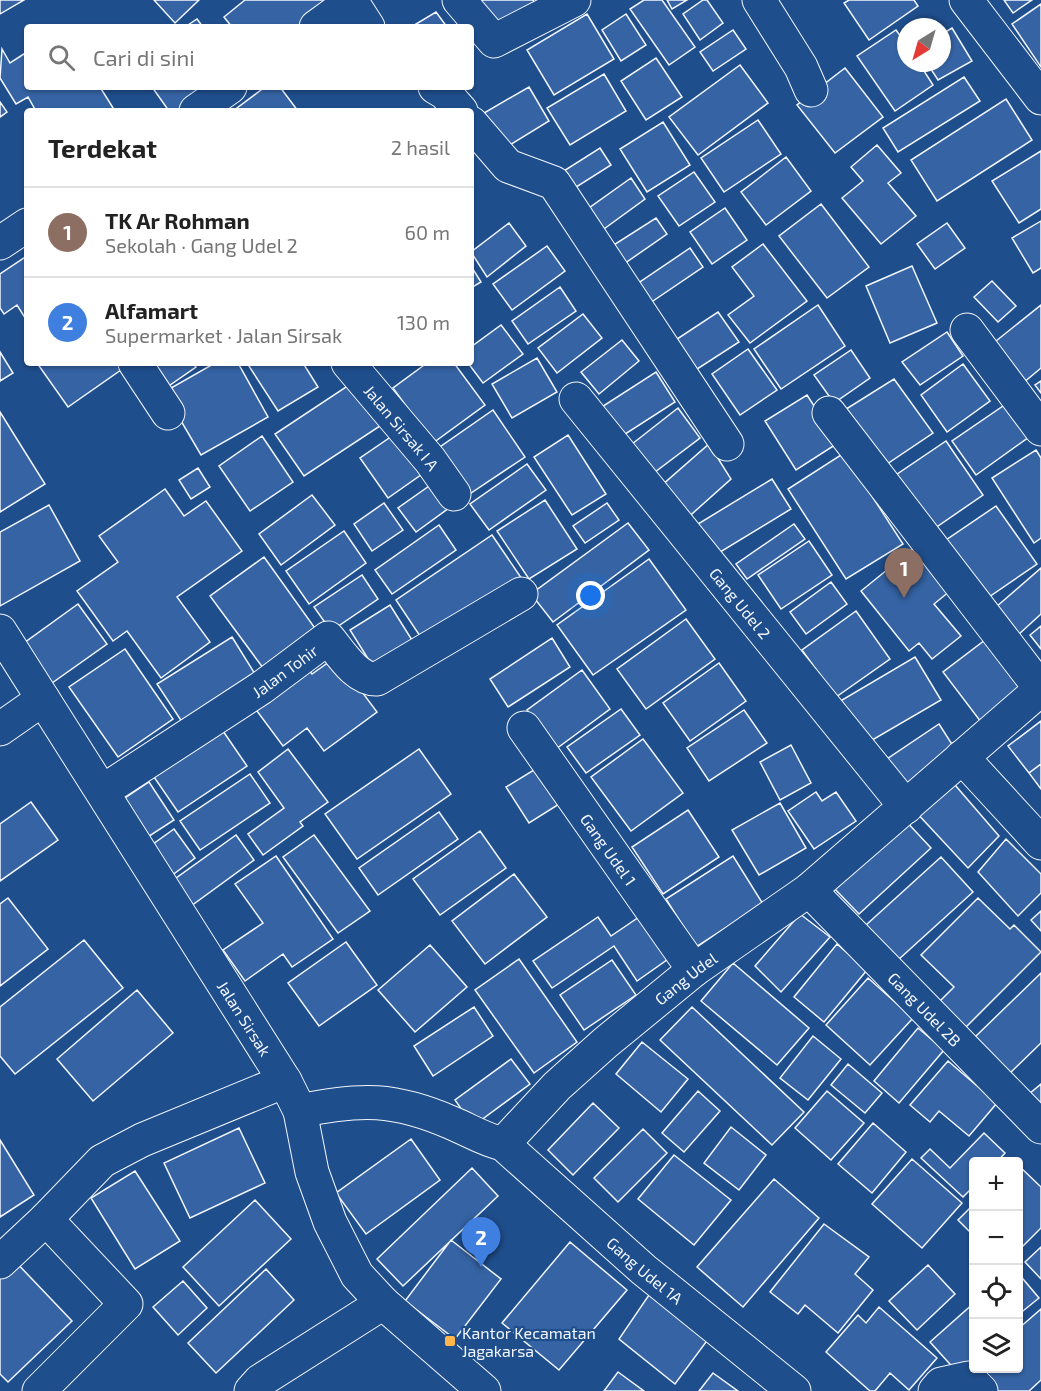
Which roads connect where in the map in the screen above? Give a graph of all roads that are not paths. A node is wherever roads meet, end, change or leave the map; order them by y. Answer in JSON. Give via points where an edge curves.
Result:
{"nodes":[{"id":1,"x":459,"y":0,"type":"edge"},
{"id":2,"x":574,"y":0,"type":"edge"},
{"id":3,"x":759,"y":0,"type":"edge"},
{"id":4,"x":966,"y":0,"type":"edge"},
{"id":5,"x":358,"y":10,"type":"edge"},
{"id":6,"x":323,"y":24,"type":"edge"},
{"id":7,"x":226,"y":90,"type":"edge"},
{"id":8,"x":440,"y":90,"type":"edge"},
{"id":9,"x":811,"y":90,"type":"dead end"},
{"id":10,"x":1041,"y":98,"type":"edge"},
{"id":11,"x":200,"y":108,"type":"edge"},
{"id":12,"x":458,"y":108,"type":"edge"},
{"id":13,"x":474,"y":126,"type":"edge"},
{"id":14,"x":24,"y":227,"type":"edge"},
{"id":15,"x":0,"y":243,"type":"edge"},
{"id":16,"x":967,"y":330,"type":"dead end"},
{"id":17,"x":137,"y":366,"type":"edge"},
{"id":18,"x":351,"y":366,"type":"edge"},
{"id":19,"x":576,"y":399,"type":"dead end"},
{"id":20,"x":168,"y":412,"type":"dead end"},
{"id":21,"x":829,"y":413,"type":"dead end"},
{"id":22,"x":1041,"y":429,"type":"edge"},
{"id":23,"x":727,"y":444,"type":"dead end"},
{"id":24,"x":454,"y":494,"type":"dead end"},
{"id":25,"x":521,"y":594,"type":"dead end"},
{"id":26,"x":0,"y":631,"type":"edge"},
{"id":27,"x":1041,"y":689,"type":"edge"},
{"id":28,"x":44,"y":699,"type":"junction"},
{"id":29,"x":524,"y":728,"type":"dead end"},
{"id":30,"x":0,"y":729,"type":"edge"},
{"id":31,"x":962,"y":757,"type":"junction"},
{"id":32,"x":103,"y":791,"type":"junction"},
{"id":33,"x":906,"y":807,"type":"junction"},
{"id":34,"x":1041,"y":843,"type":"edge"},
{"id":35,"x":809,"y":890,"type":"junction"},
{"id":36,"x":694,"y":970,"type":"junction"},
{"id":37,"x":285,"y":1081,"type":"junction"},
{"id":38,"x":300,"y":1111,"type":"junction"},
{"id":39,"x":1041,"y":1127,"type":"edge"},
{"id":40,"x":503,"y":1144,"type":"junction"},
{"id":41,"x":46,"y":1219,"type":"junction"},
{"id":42,"x":0,"y":1263,"type":"edge"},
{"id":43,"x":383,"y":1303,"type":"junction"},
{"id":44,"x":39,"y":1391,"type":"edge"},
{"id":45,"x":251,"y":1391,"type":"edge"},
{"id":46,"x":484,"y":1391,"type":"edge"},
{"id":47,"x":794,"y":1391,"type":"edge"},
{"id":48,"x":935,"y":1391,"type":"edge"},
{"id":49,"x":981,"y":1391,"type":"edge"}],
"edges":[{"from":1,"to":2,"type":"street","via":[[494,41]]},
{"from":3,"to":9,"type":"street"},
{"from":4,"to":10,"type":"street"},
{"from":5,"to":6,"type":"street"},
{"from":7,"to":11,"type":"street"},
{"from":8,"to":12,"type":"street"},
{"from":13,"to":23,"type":"street","via":[[508,166],[554,183]]},
{"from":14,"to":15,"type":"street"},
{"from":16,"to":22,"type":"street"},
{"from":17,"to":20,"type":"street"},
{"from":18,"to":24,"type":"street","name":"Jalan Sirsak I A"},
{"from":19,"to":33,"type":"street","name":"Gang Udel 2"},
{"from":21,"to":27,"type":"street"},
{"from":25,"to":32,"type":"street","name":"Jalan Tohir","via":[[377,679],[367,678],[352,667],[328,638],[261,688]]},
{"from":26,"to":28,"type":"street","name":"Jalan Sirsak"},
{"from":27,"to":31,"type":"street","name":"Gang Udel"},
{"from":28,"to":30,"type":"street"},
{"from":28,"to":32,"type":"street","name":"Jalan Sirsak"},
{"from":29,"to":36,"type":"street","name":"Gang Udel 1"},
{"from":31,"to":33,"type":"street","name":"Gang Udel"},
{"from":31,"to":34,"type":"street"},
{"from":32,"to":37,"type":"street","name":"Jalan Sirsak"},
{"from":33,"to":35,"type":"street","name":"Gang Udel"},
{"from":35,"to":36,"type":"street","name":"Gang Udel"},
{"from":35,"to":39,"type":"street","name":"Gang Udel 2B"},
{"from":36,"to":40,"type":"street","name":"Gang Udel","via":[[557,1086]]},
{"from":37,"to":38,"type":"street","name":"Jalan Sirsak"},
{"from":37,"to":41,"type":"street","via":[[142,1140],[102,1161]]},
{"from":38,"to":40,"type":"street","via":[[343,1102],[374,1101],[416,1109]]},
{"from":38,"to":43,"type":"street","name":"Jalan Sirsak","via":[[312,1172],[330,1222],[357,1275]]},
{"from":40,"to":47,"type":"street","name":"Gang Udel 1A","via":[[644,1270]]},
{"from":41,"to":42,"type":"street"},
{"from":41,"to":44,"type":"street","via":[[126,1304]]},
{"from":43,"to":45,"type":"street"},
{"from":43,"to":46,"type":"street","name":"Jalan Sirsak"},
{"from":48,"to":49,"type":"street","via":[[941,1384],[968,1378]]}]}
